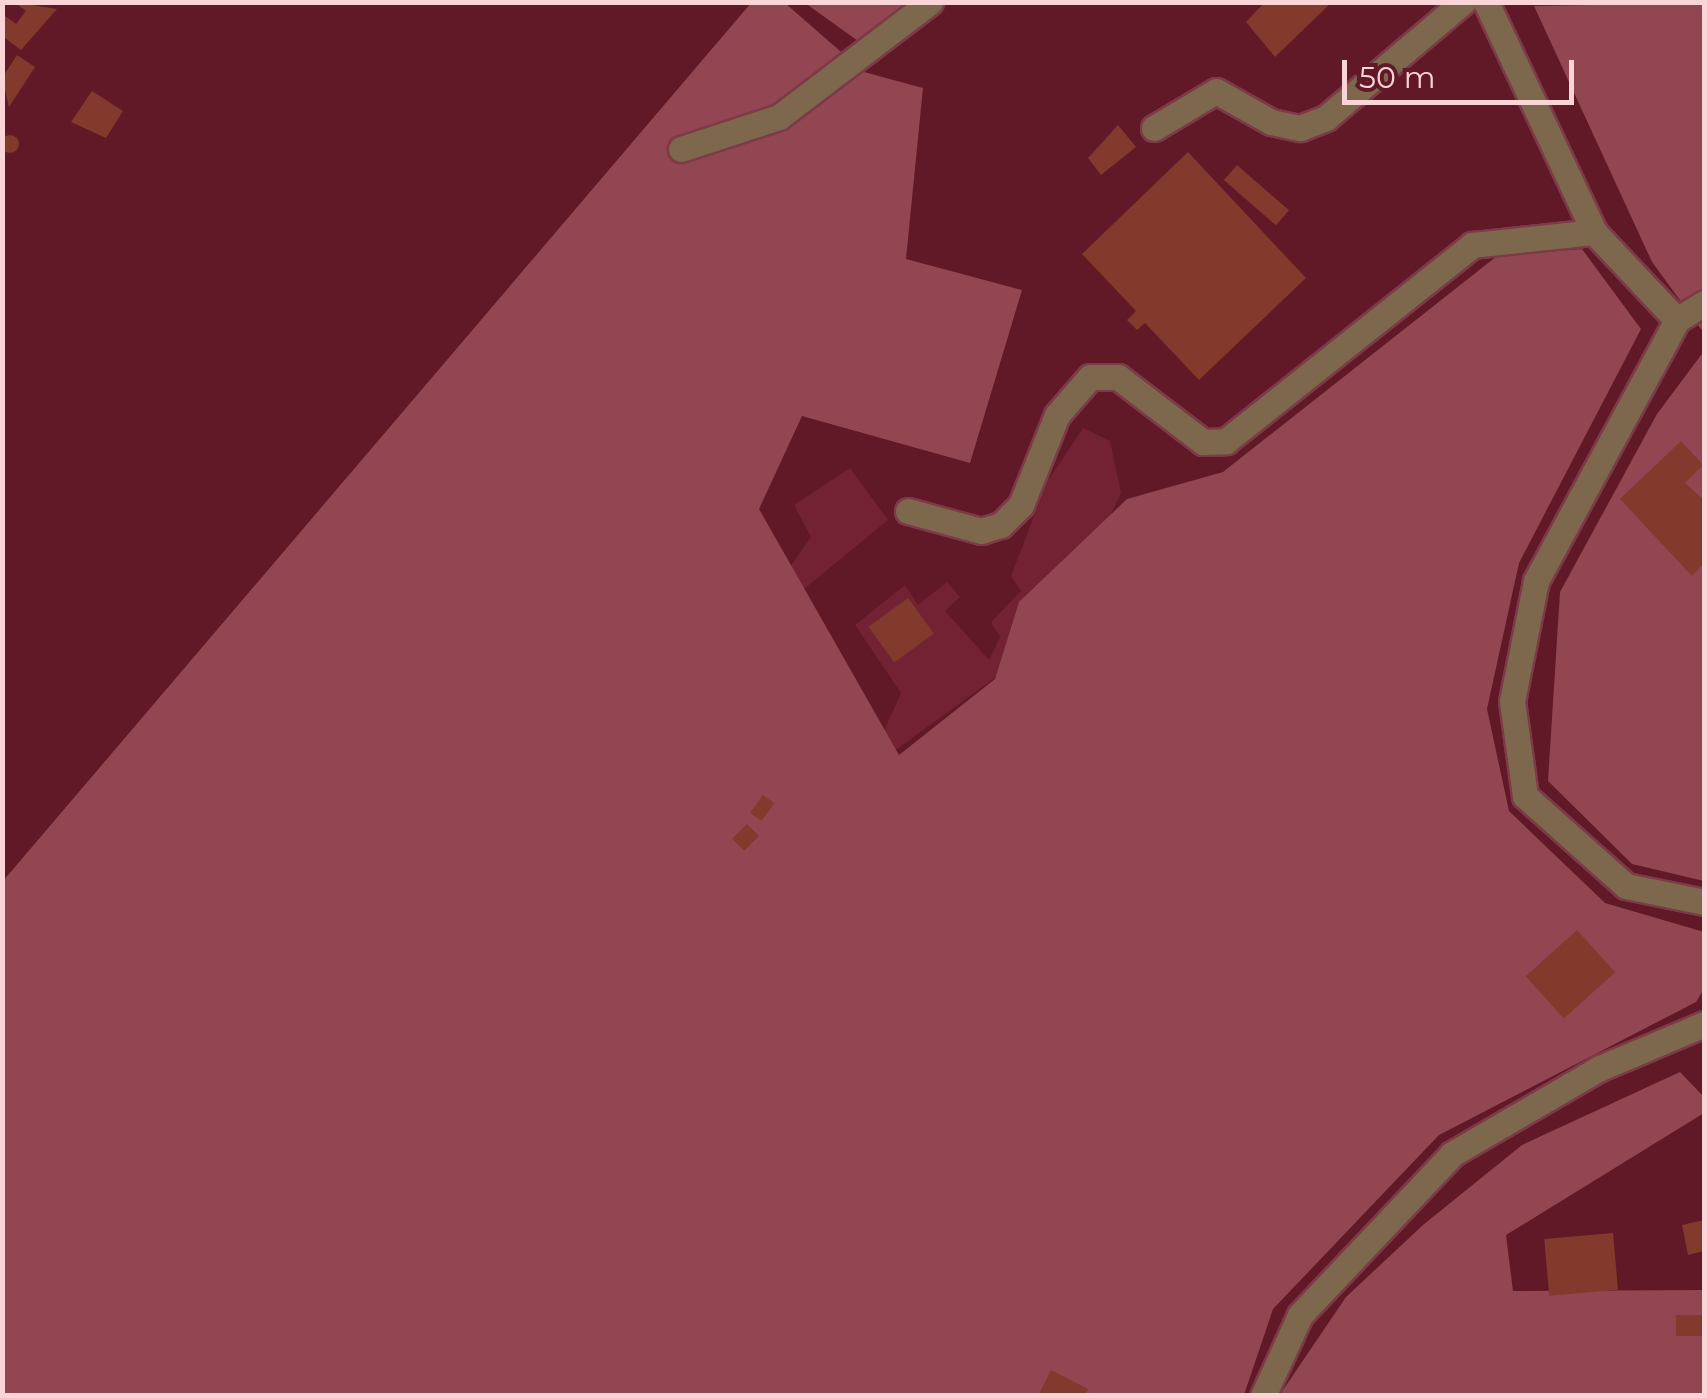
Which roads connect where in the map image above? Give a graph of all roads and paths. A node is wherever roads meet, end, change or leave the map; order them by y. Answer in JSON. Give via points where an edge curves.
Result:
{"nodes":[{"id":1,"x":930,"y":2,"type":"edge"},
{"id":2,"x":1462,"y":2,"type":"edge"},
{"id":3,"x":1486,"y":2,"type":"edge"},
{"id":4,"x":1154,"y":128,"type":"dead end"},
{"id":5,"x":681,"y":148,"type":"dead end"},
{"id":6,"x":1594,"y":232,"type":"junction"},
{"id":7,"x":1704,"y":303,"type":"edge"},
{"id":8,"x":1677,"y":320,"type":"junction"},
{"id":9,"x":908,"y":511,"type":"dead end"},
{"id":10,"x":1704,"y":902,"type":"edge"},
{"id":11,"x":1704,"y":1024,"type":"edge"},
{"id":12,"x":1263,"y":1396,"type":"edge"}],
"edges":[{"from":1,"to":5,"type":"street","via":[[779,117]]},
{"from":2,"to":4,"type":"street","via":[[1326,118],[1300,128],[1271,122],[1216,91]]},
{"from":3,"to":6,"type":"street"},
{"from":6,"to":8,"type":"street"},
{"from":6,"to":9,"type":"street","via":[[1472,245],[1226,441],[1203,442],[1118,377],[1090,377],[1056,415],[1022,505],[1001,525],[981,531]]},
{"from":7,"to":8,"type":"street"},
{"from":8,"to":10,"type":"street","via":[[1536,580],[1512,702],[1525,796],[1570,843],[1626,886]]},
{"from":11,"to":12,"type":"street","via":[[1600,1068],[1452,1154],[1300,1315]]}]}
